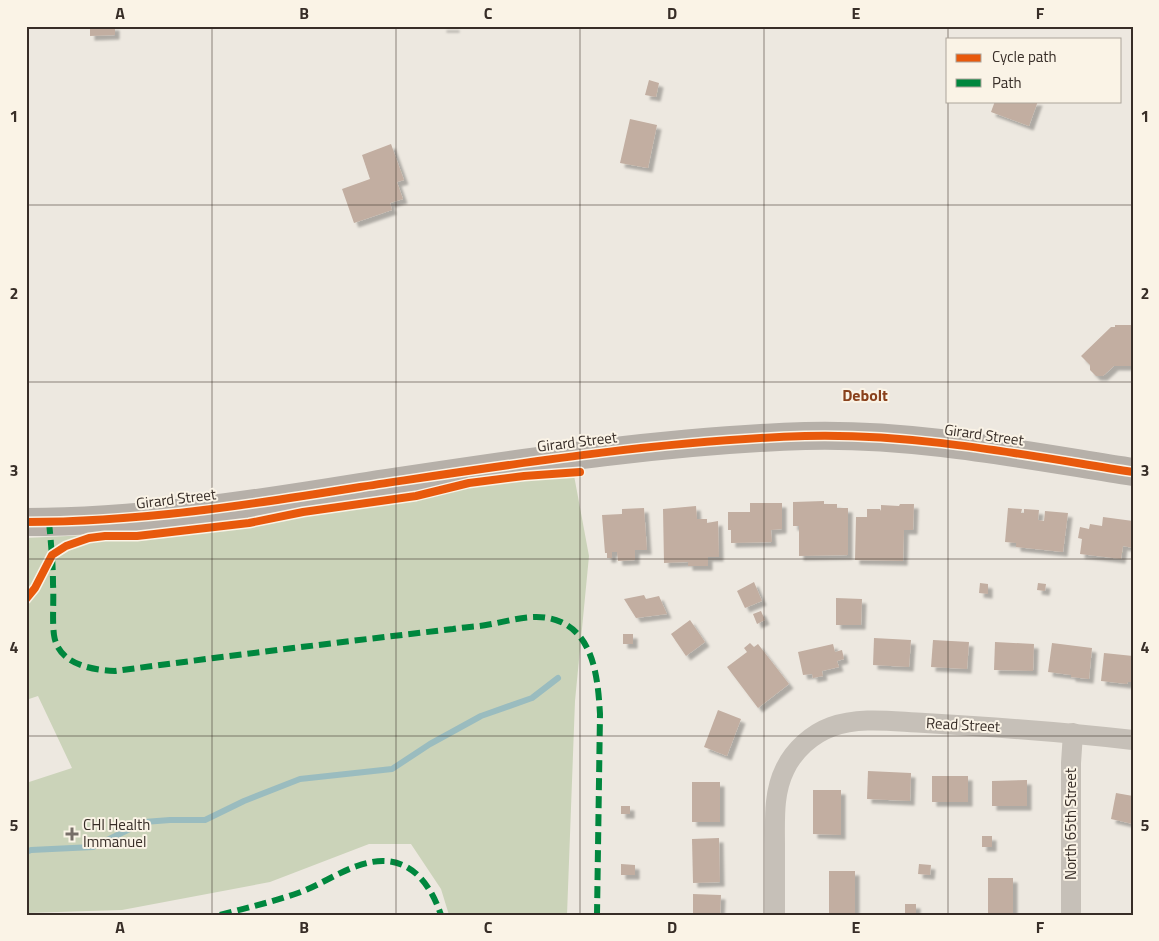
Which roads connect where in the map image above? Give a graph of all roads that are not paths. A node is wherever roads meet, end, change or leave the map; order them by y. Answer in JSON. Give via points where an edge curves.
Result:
{"nodes":[{"id":1,"x":1133,"y":472,"type":"edge"},
{"id":2,"x":26,"y":522,"type":"edge"},
{"id":3,"x":1073,"y":733,"type":"junction"},
{"id":4,"x":1133,"y":740,"type":"edge"},
{"id":5,"x":775,"y":915,"type":"edge"},
{"id":6,"x":1071,"y":915,"type":"edge"}],
"edges":[{"from":1,"to":2,"type":"street","name":"Girard Street","via":[[940,442],[873,436],[805,436],[563,456],[167,514]]},
{"from":3,"to":4,"type":"street","name":"Read Street"},
{"from":3,"to":5,"type":"street","name":"Read Street","via":[[863,721],[830,727],[812,737],[799,748],[778,784],[775,802]]},
{"from":3,"to":6,"type":"street","name":"North 65th Street"}]}
